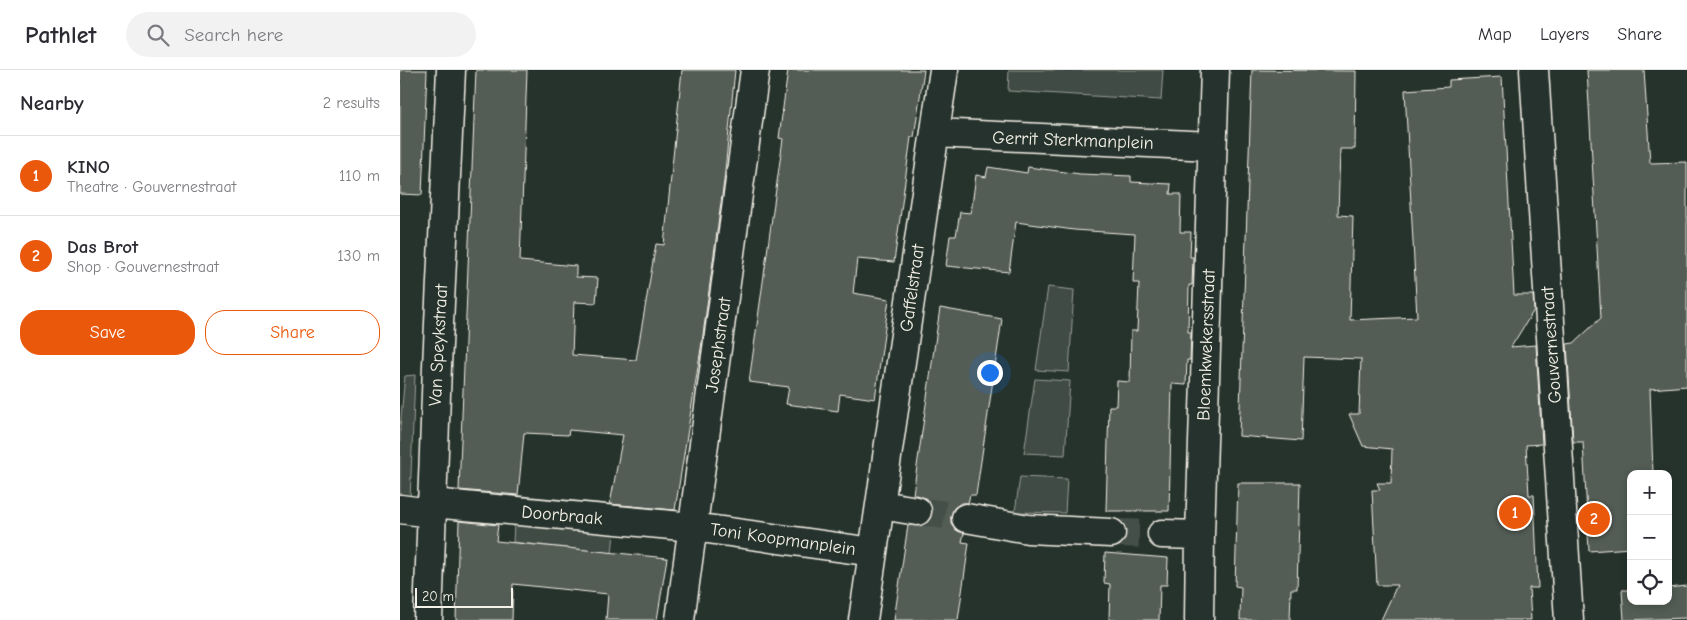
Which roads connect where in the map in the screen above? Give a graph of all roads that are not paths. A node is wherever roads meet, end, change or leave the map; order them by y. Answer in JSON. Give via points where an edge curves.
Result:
{"nodes":[{"id":1,"x":451,"y":70,"type":"edge"},
{"id":2,"x":755,"y":70,"type":"edge"},
{"id":3,"x":944,"y":70,"type":"edge"},
{"id":4,"x":1215,"y":70,"type":"edge"},
{"id":5,"x":1534,"y":70,"type":"edge"},
{"id":6,"x":935,"y":134,"type":"junction"},
{"id":7,"x":1212,"y":146,"type":"junction"},
{"id":8,"x":881,"y":505,"type":"junction"},
{"id":9,"x":431,"y":508,"type":"junction"},
{"id":10,"x":400,"y":509,"type":"edge"},
{"id":11,"x":917,"y":511,"type":"tunnel mouth"},
{"id":12,"x":966,"y":518,"type":"tunnel mouth"},
{"id":13,"x":693,"y":526,"type":"junction"},
{"id":14,"x":1111,"y":532,"type":"tunnel mouth"},
{"id":15,"x":1162,"y":534,"type":"tunnel mouth"},
{"id":16,"x":1200,"y":535,"type":"junction"},
{"id":17,"x":873,"y":552,"type":"junction"},
{"id":18,"x":428,"y":620,"type":"edge"},
{"id":19,"x":680,"y":620,"type":"edge"},
{"id":20,"x":864,"y":620,"type":"edge"},
{"id":21,"x":1199,"y":620,"type":"edge"},
{"id":22,"x":1569,"y":620,"type":"edge"}],
"edges":[{"from":1,"to":9,"type":"street","name":"Van Speykstraat"},
{"from":2,"to":13,"type":"street","name":"Josephstraat"},
{"from":3,"to":6,"type":"street","name":"Gaffelstraat"},
{"from":4,"to":7,"type":"street","name":"Bloemkwekersstraat"},
{"from":5,"to":22,"type":"street","name":"Gouvernestraat"},
{"from":6,"to":7,"type":"street","name":"Gerrit Sterkmanplein"},
{"from":6,"to":8,"type":"street","name":"Gaffelstraat"},
{"from":7,"to":16,"type":"street","name":"Bloemkwekersstraat"},
{"from":8,"to":11,"type":"street"},
{"from":8,"to":17,"type":"street","name":"Gaffelstraat"},
{"from":9,"to":10,"type":"street","name":"Doorbraak"},
{"from":9,"to":13,"type":"street","name":"Doorbraak"},
{"from":9,"to":18,"type":"street","name":"Van Speykstraat"},
{"from":12,"to":14,"type":"street","via":[[1028,529]]},
{"from":13,"to":17,"type":"street","name":"Toni Koopmanplein"},
{"from":13,"to":19,"type":"street","name":"Josephstraat"},
{"from":15,"to":16,"type":"street"},
{"from":16,"to":21,"type":"street","name":"Bloemkwekersstraat"},
{"from":17,"to":20,"type":"street","name":"Gaffelstraat"}]}
